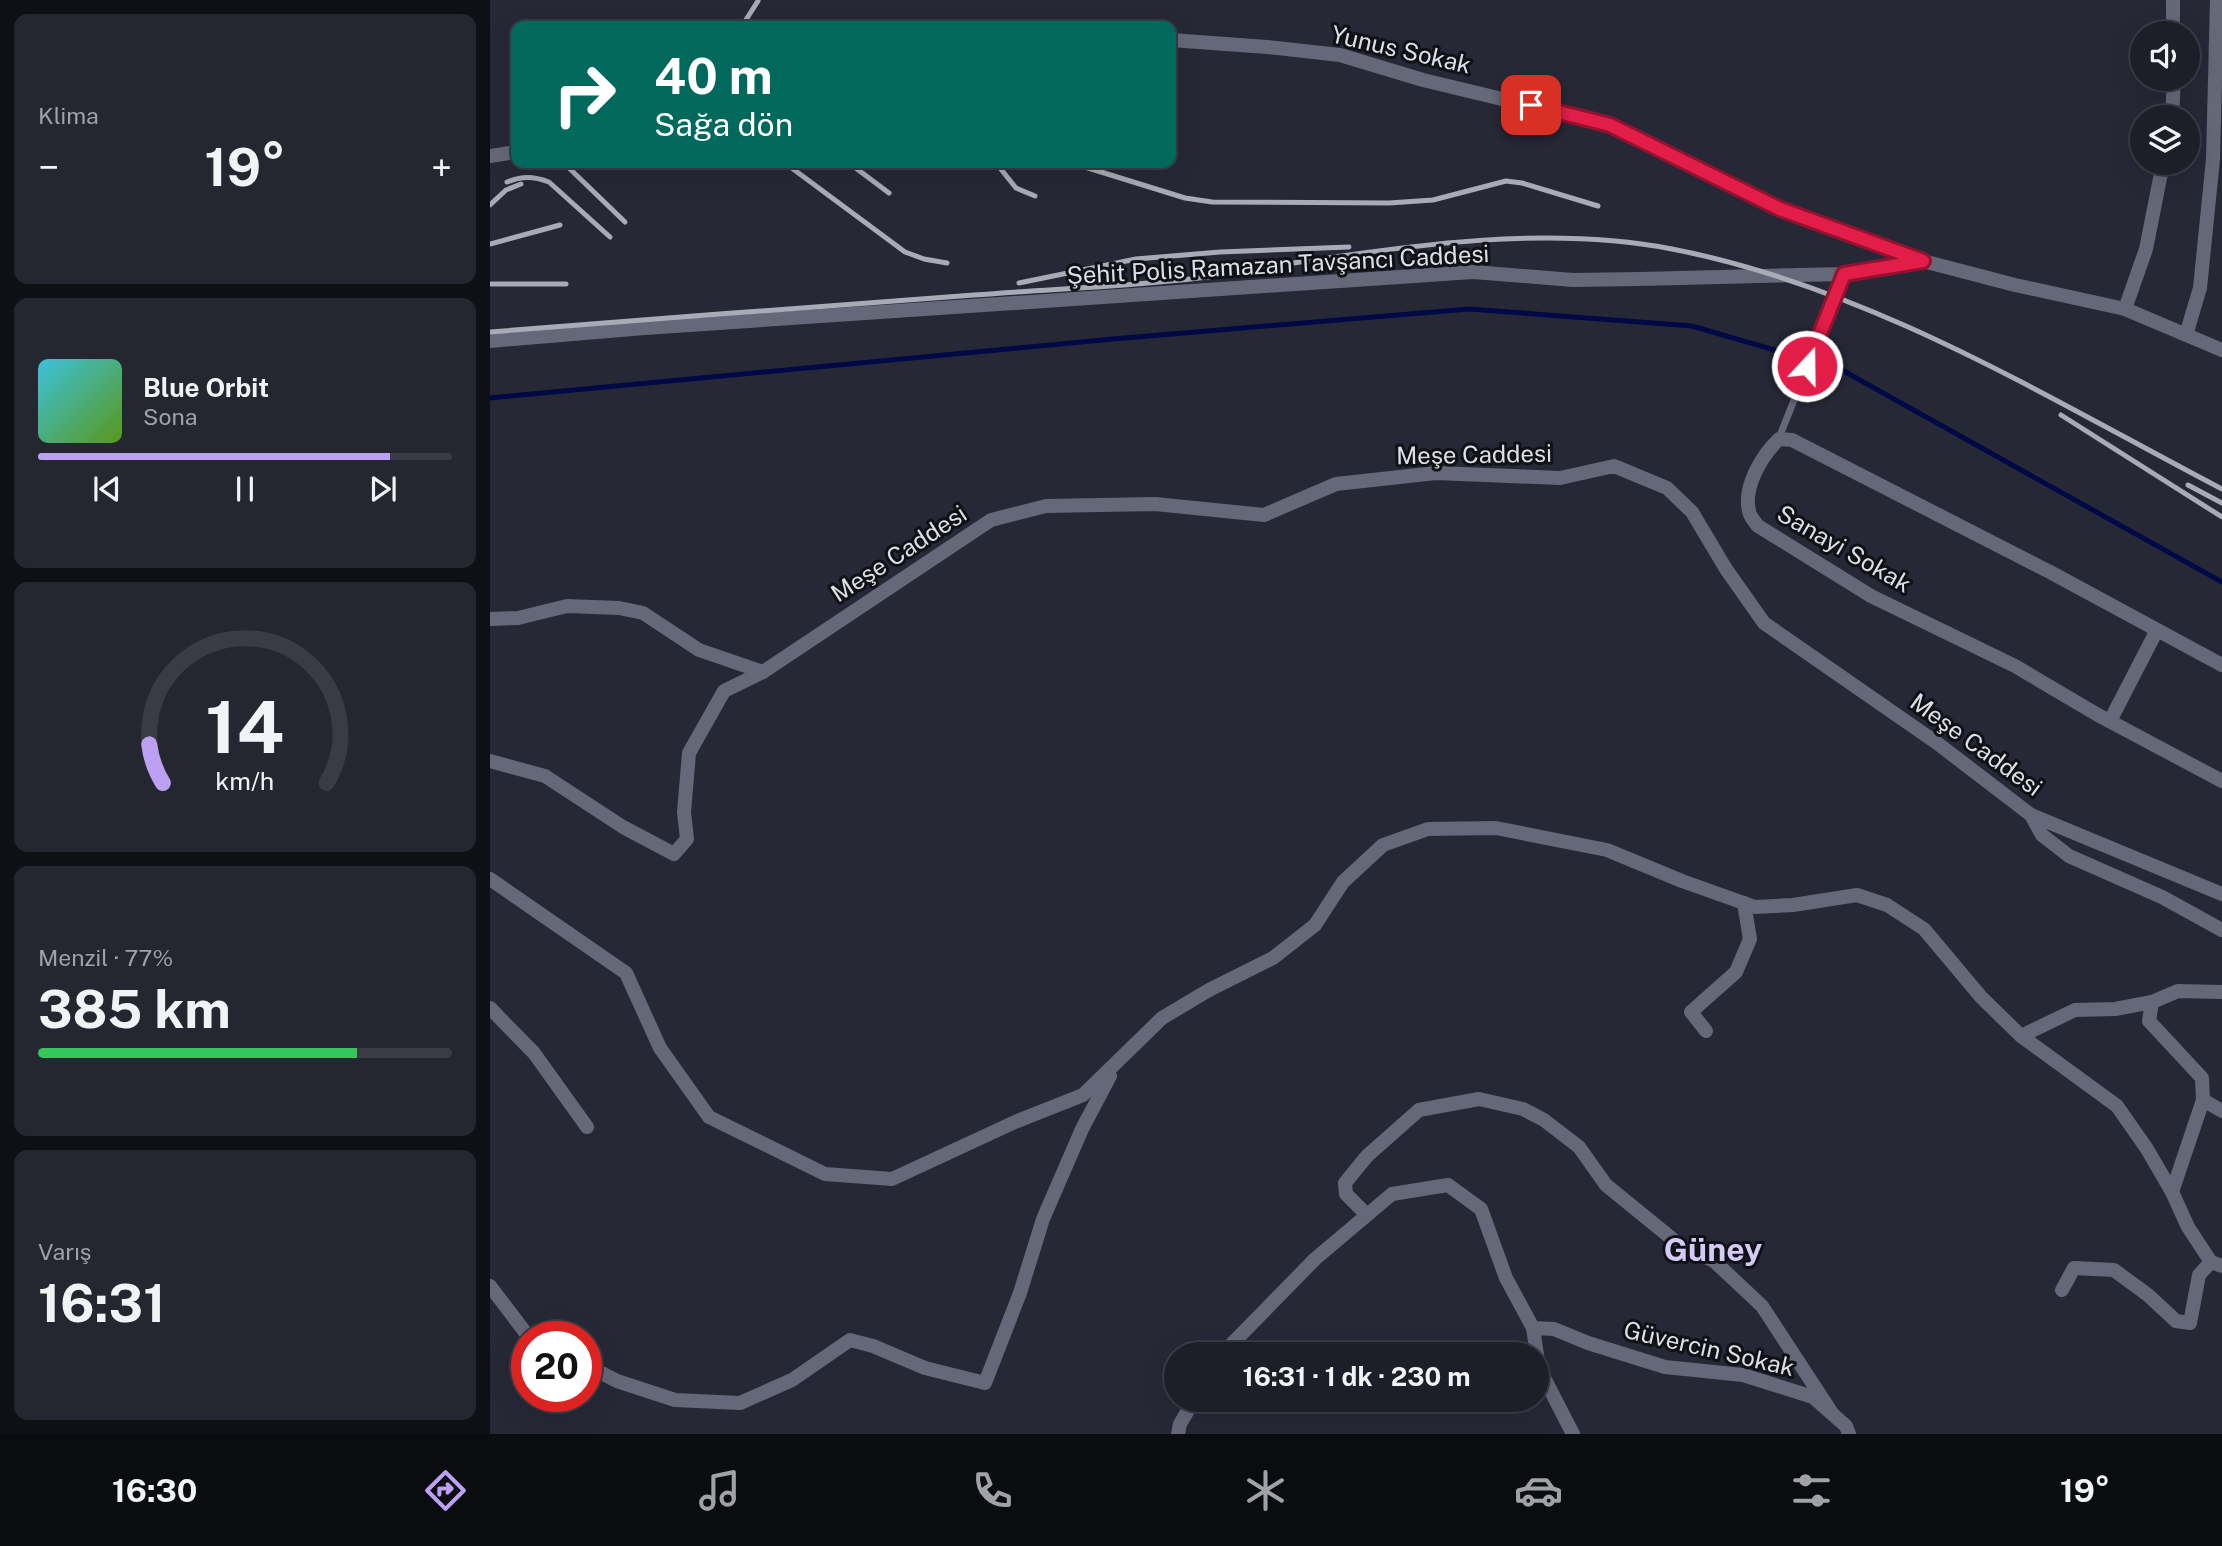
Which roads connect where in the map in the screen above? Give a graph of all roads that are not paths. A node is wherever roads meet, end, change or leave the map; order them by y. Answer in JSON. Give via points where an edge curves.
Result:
{"nodes":[{"id":1,"x":2173,"y":0,"type":"edge"},
{"id":2,"x":2217,"y":0,"type":"edge"},
{"id":3,"x":2173,"y":21,"type":"edge"},
{"id":4,"x":1176,"y":40,"type":"edge"},
{"id":5,"x":511,"y":153,"type":"edge"},
{"id":6,"x":490,"y":156,"type":"edge"},
{"id":7,"x":2161,"y":175,"type":"edge"},
{"id":8,"x":1923,"y":261,"type":"junction"},
{"id":9,"x":1844,"y":274,"type":"junction"},
{"id":10,"x":2125,"y":309,"type":"junction"},
{"id":11,"x":2186,"y":335,"type":"junction"},
{"id":12,"x":490,"y":341,"type":"edge"},
{"id":13,"x":2222,"y":351,"type":"edge"},
{"id":14,"x":1779,"y":439,"type":"junction"},
{"id":15,"x":490,"y":619,"type":"edge"},
{"id":16,"x":2157,"y":630,"type":"junction"},
{"id":17,"x":2222,"y":664,"type":"edge"},
{"id":18,"x":763,"y":672,"type":"junction"},
{"id":19,"x":2110,"y":721,"type":"junction"},
{"id":20,"x":490,"y":761,"type":"edge"},
{"id":21,"x":2222,"y":781,"type":"edge"},
{"id":22,"x":2031,"y":815,"type":"junction"},
{"id":23,"x":490,"y":879,"type":"edge"},
{"id":24,"x":2222,"y":894,"type":"edge"},
{"id":25,"x":1744,"y":903,"type":"junction"},
{"id":26,"x":2222,"y":929,"type":"edge"},
{"id":27,"x":2222,"y":992,"type":"edge"},
{"id":28,"x":2152,"y":1002,"type":"junction"},
{"id":29,"x":490,"y":1008,"type":"edge"},
{"id":30,"x":1706,"y":1031,"type":"dead end"},
{"id":31,"x":2021,"y":1037,"type":"junction"},
{"id":32,"x":1117,"y":1062,"type":"junction"},
{"id":33,"x":2203,"y":1100,"type":"junction"},
{"id":34,"x":2222,"y":1111,"type":"edge"},
{"id":35,"x":587,"y":1127,"type":"dead end"},
{"id":36,"x":2172,"y":1192,"type":"junction"},
{"id":37,"x":1367,"y":1215,"type":"junction"},
{"id":38,"x":2216,"y":1264,"type":"edge"},
{"id":39,"x":490,"y":1286,"type":"edge"},
{"id":40,"x":2062,"y":1290,"type":"dead end"},
{"id":41,"x":517,"y":1321,"type":"edge"},
{"id":42,"x":1533,"y":1328,"type":"junction"},
{"id":43,"x":1234,"y":1342,"type":"edge"},
{"id":44,"x":602,"y":1373,"type":"edge"},
{"id":45,"x":1187,"y":1412,"type":"edge"},
{"id":46,"x":1832,"y":1413,"type":"junction"},
{"id":47,"x":1178,"y":1434,"type":"edge"},
{"id":48,"x":1573,"y":1434,"type":"edge"},
{"id":49,"x":1849,"y":1434,"type":"edge"}],
"edges":[{"from":1,"to":3,"type":"street"},
{"from":2,"to":11,"type":"street","via":[[2213,159],[2200,288]]},
{"from":4,"to":8,"type":"street","name":"Yunus Sokak","via":[[1340,55],[1610,125],[1780,209]]},
{"from":5,"to":6,"type":"street"},
{"from":7,"to":10,"type":"street","via":[[2146,249]]},
{"from":8,"to":9,"type":"street","name":"Şehit Polis Ramazan Tavşancı Caddesi"},
{"from":8,"to":10,"type":"street","name":"Şehit Polis Ramazan Tavşancı Caddesi"},
{"from":9,"to":12,"type":"street","name":"Şehit Polis Ramazan Tavşancı Caddesi","via":[[1573,280],[1473,271]]},
{"from":9,"to":14,"type":"lane"},
{"from":10,"to":11,"type":"street","name":"Şehit Polis Ramazan Tavşancı Caddesi"},
{"from":11,"to":13,"type":"street","name":"Şehit Polis Ramazan Tavşancı Caddesi"},
{"from":14,"to":16,"type":"street","via":[[1817,452]]},
{"from":14,"to":19,"type":"street","name":"Sanayi Sokak","via":[[1764,453],[1748,499],[1749,514],[1758,526],[1871,596],[2015,666]]},
{"from":15,"to":18,"type":"street","via":[[519,618],[567,606],[620,608],[643,613],[699,650]]},
{"from":16,"to":17,"type":"street"},
{"from":16,"to":19,"type":"street"},
{"from":18,"to":20,"type":"street","name":"Meşe Caddesi","via":[[724,691],[689,753],[684,812],[687,839],[674,854],[545,776]]},
{"from":18,"to":22,"type":"street","name":"Meşe Caddesi","via":[[991,520],[1045,506],[1155,503],[1264,515],[1336,484],[1436,473],[1560,478],[1614,466],[1667,488],[1692,512],[1765,623]]},
{"from":19,"to":21,"type":"street","name":"Sanayi Sokak"},
{"from":22,"to":24,"type":"street","name":"Meşe Caddesi"},
{"from":22,"to":26,"type":"street","via":[[2042,835],[2069,856]]},
{"from":23,"to":32,"type":"street","via":[[626,973],[660,1048],[709,1117],[825,1174],[891,1179],[1083,1096]]},
{"from":25,"to":30,"type":"street","via":[[1750,939],[1736,972],[1691,1012]]},
{"from":25,"to":31,"type":"street","via":[[1755,907],[1793,905],[1857,895],[1887,905],[1924,929]]},
{"from":25,"to":32,"type":"street","via":[[1583,844],[1496,828],[1428,829],[1382,845],[1343,882],[1315,925],[1273,958],[1162,1018]]},
{"from":27,"to":28,"type":"street","via":[[2178,991]]},
{"from":28,"to":31,"type":"street","via":[[2074,1010]]},
{"from":28,"to":33,"type":"street","via":[[2149,1021],[2202,1078]]},
{"from":29,"to":35,"type":"street","via":[[534,1053]]},
{"from":31,"to":36,"type":"street","via":[[2118,1106]]},
{"from":32,"to":44,"type":"street","via":[[1043,1219],[985,1383],[925,1368],[850,1339],[792,1380],[740,1403],[675,1400]]},
{"from":33,"to":34,"type":"street"},
{"from":33,"to":36,"type":"street"},
{"from":36,"to":38,"type":"street","via":[[2188,1227]]},
{"from":37,"to":42,"type":"street","via":[[1392,1194],[1448,1185],[1480,1209],[1506,1278]]},
{"from":37,"to":43,"type":"street","via":[[1315,1259]]},
{"from":37,"to":46,"type":"street","via":[[1346,1194],[1345,1183],[1367,1156],[1419,1110],[1479,1099],[1523,1109],[1579,1147],[1606,1185],[1681,1246],[1714,1261],[1762,1306]]},
{"from":38,"to":40,"type":"street","via":[[2199,1275],[2190,1323],[2176,1321],[2114,1270],[2074,1268]]},
{"from":39,"to":41,"type":"street"},
{"from":42,"to":46,"type":"street","name":"Güvercin Sokak","via":[[1554,1329],[1665,1367],[1743,1375],[1813,1397]]},
{"from":42,"to":48,"type":"street","via":[[1539,1368]]},
{"from":45,"to":47,"type":"street"},
{"from":46,"to":49,"type":"street","name":"Güvercin Sokak"}]}
